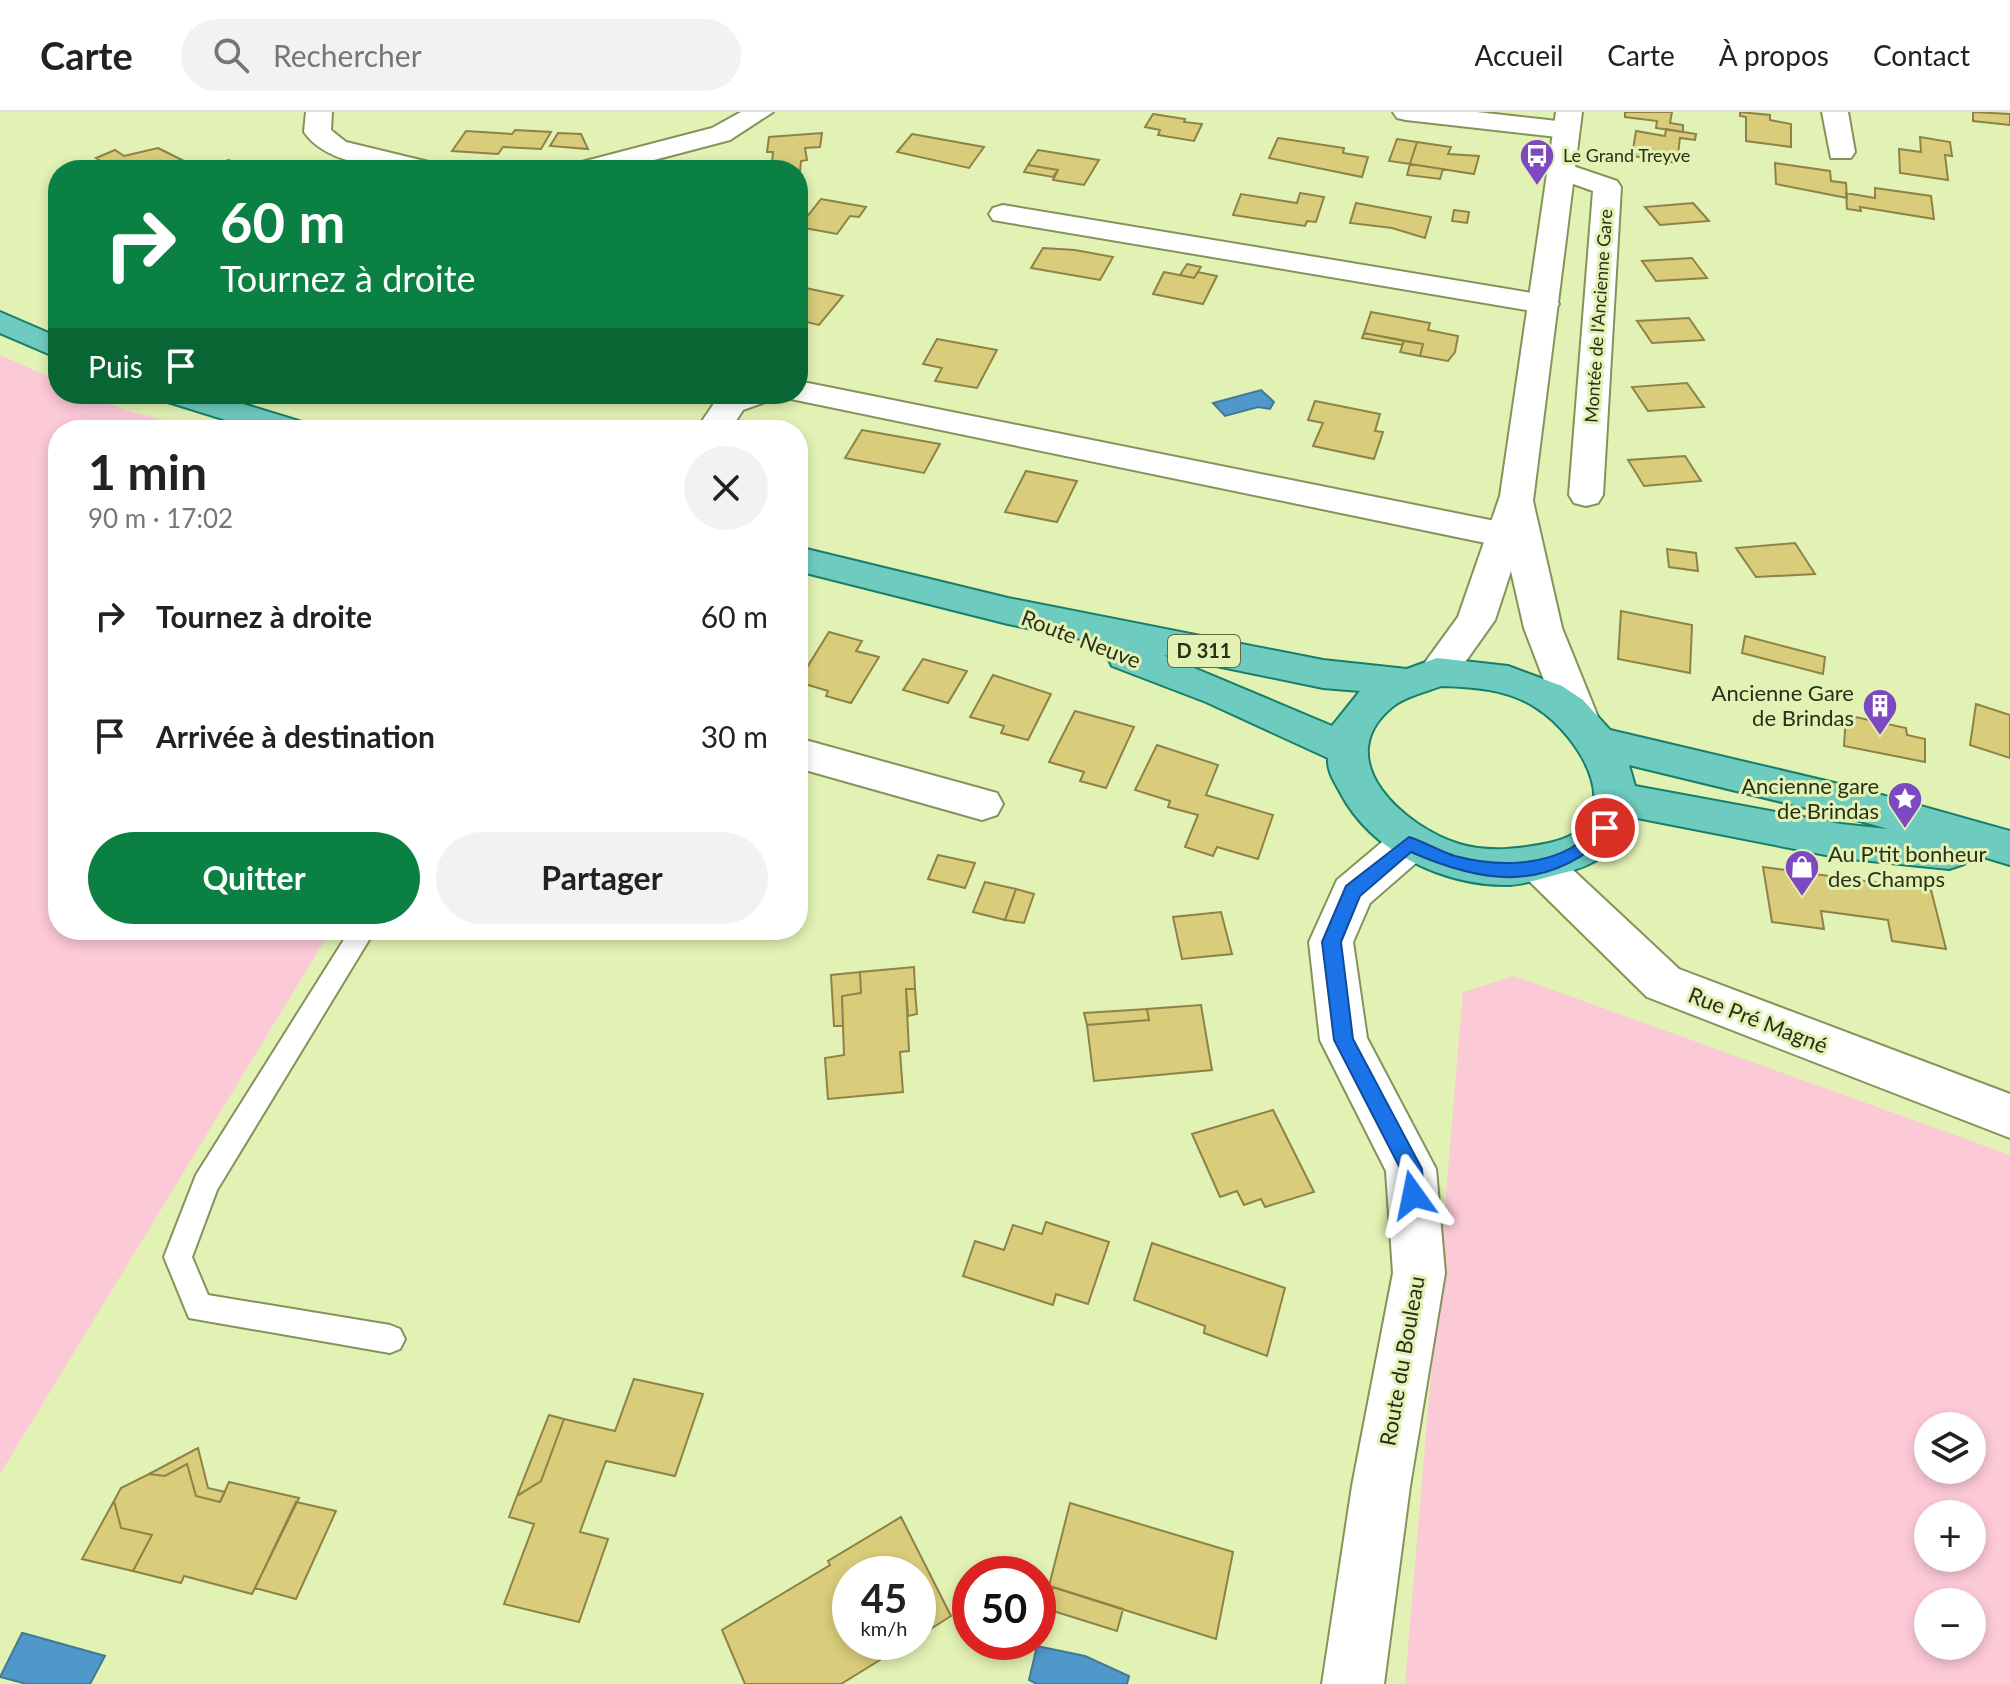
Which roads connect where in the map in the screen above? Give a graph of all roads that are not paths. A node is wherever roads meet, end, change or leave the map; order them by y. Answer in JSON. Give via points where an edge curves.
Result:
{"nodes":[{"id":1,"x":319,"y":112,"type":"edge"},
{"id":2,"x":760,"y":112,"type":"edge"},
{"id":3,"x":1406,"y":112,"type":"edge"},
{"id":4,"x":1835,"y":112,"type":"edge"},
{"id":5,"x":1567,"y":121,"type":"edge"},
{"id":6,"x":1841,"y":152,"type":"dead end"},
{"id":7,"x":386,"y":160,"type":"edge"},
{"id":8,"x":622,"y":160,"type":"edge"},
{"id":9,"x":1561,"y":170,"type":"junction"},
{"id":10,"x":1003,"y":214,"type":"dead end"},
{"id":11,"x":1544,"y":304,"type":"junction"},
{"id":12,"x":0,"y":321,"type":"edge"},
{"id":13,"x":48,"y":344,"type":"edge"},
{"id":14,"x":808,"y":393,"type":"edge"},
{"id":15,"x":209,"y":404,"type":"edge"},
{"id":16,"x":261,"y":420,"type":"edge"},
{"id":17,"x":1586,"y":495,"type":"dead end"},
{"id":18,"x":1517,"y":496,"type":"junction"},
{"id":19,"x":1505,"y":535,"type":"junction"},
{"id":20,"x":808,"y":561,"type":"edge"},
{"id":21,"x":1008,"y":611,"type":"junction"},
{"id":22,"x":1419,"y":677,"type":"junction"},
{"id":23,"x":1590,"y":730,"type":"junction"},
{"id":24,"x":1345,"y":749,"type":"junction"},
{"id":25,"x":808,"y":756,"type":"edge"},
{"id":26,"x":1616,"y":798,"type":"junction"},
{"id":27,"x":982,"y":804,"type":"dead end"},
{"id":28,"x":1409,"y":844,"type":"junction"},
{"id":29,"x":2010,"y":848,"type":"edge"},
{"id":30,"x":2010,"y":858,"type":"edge"},
{"id":31,"x":1542,"y":867,"type":"junction"},
{"id":32,"x":357,"y":940,"type":"edge"},
{"id":33,"x":2010,"y":1116,"type":"edge"},
{"id":34,"x":390,"y":1339,"type":"dead end"},
{"id":35,"x":1353,"y":1684,"type":"edge"}],
"edges":[{"from":1,"to":7,"type":"street","via":[[317,132],[337,148]]},
{"from":2,"to":8,"type":"street","via":[[721,134]]},
{"from":3,"to":5,"type":"street"},
{"from":4,"to":6,"type":"street"},
{"from":5,"to":9,"type":"street"},
{"from":9,"to":11,"type":"street"},
{"from":9,"to":17,"type":"street","name":"Montée de l'Ancienne Gare","via":[[1607,187]]},
{"from":10,"to":11,"type":"street"},
{"from":11,"to":18,"type":"street"},
{"from":12,"to":13,"type":"main road"},
{"from":14,"to":19,"type":"street"},
{"from":15,"to":16,"type":"main road"},
{"from":18,"to":19,"type":"street"},
{"from":18,"to":23,"type":"street","via":[[1535,599]]},
{"from":19,"to":22,"type":"street","via":[[1476,620]]},
{"from":20,"to":21,"type":"main road","number":"D 311"},
{"from":21,"to":22,"type":"main road","name":"Route Neuve","number":"D 311","via":[[1323,674]]},
{"from":21,"to":24,"type":"main road","name":"Route Neuve","number":"D 311","via":[[1220,692]]},
{"from":22,"to":23,"type":"main road","via":[[1476,673],[1514,681],[1549,696]]},
{"from":22,"to":24,"type":"main road","via":[[1372,697],[1353,721]]},
{"from":23,"to":26,"type":"main road","via":[[1613,770]]},
{"from":23,"to":29,"type":"main road"},
{"from":24,"to":28,"type":"main road","via":[[1351,783],[1374,816]]},
{"from":25,"to":27,"type":"street"},
{"from":26,"to":30,"type":"main road","via":[[1841,841]]},
{"from":26,"to":31,"type":"main road","via":[[1605,828],[1579,852]]},
{"from":28,"to":31,"type":"main road","via":[[1467,865],[1498,870]]},
{"from":28,"to":35,"type":"street","name":"Route du Bouleau","via":[[1353,892],[1331,942],[1344,1040],[1411,1169],[1419,1273]]},
{"from":31,"to":33,"type":"street","name":"Rue Pré Magné","via":[[1663,983]]},
{"from":32,"to":34,"type":"lane","via":[[206,1184],[178,1257],[199,1308]]}]}
